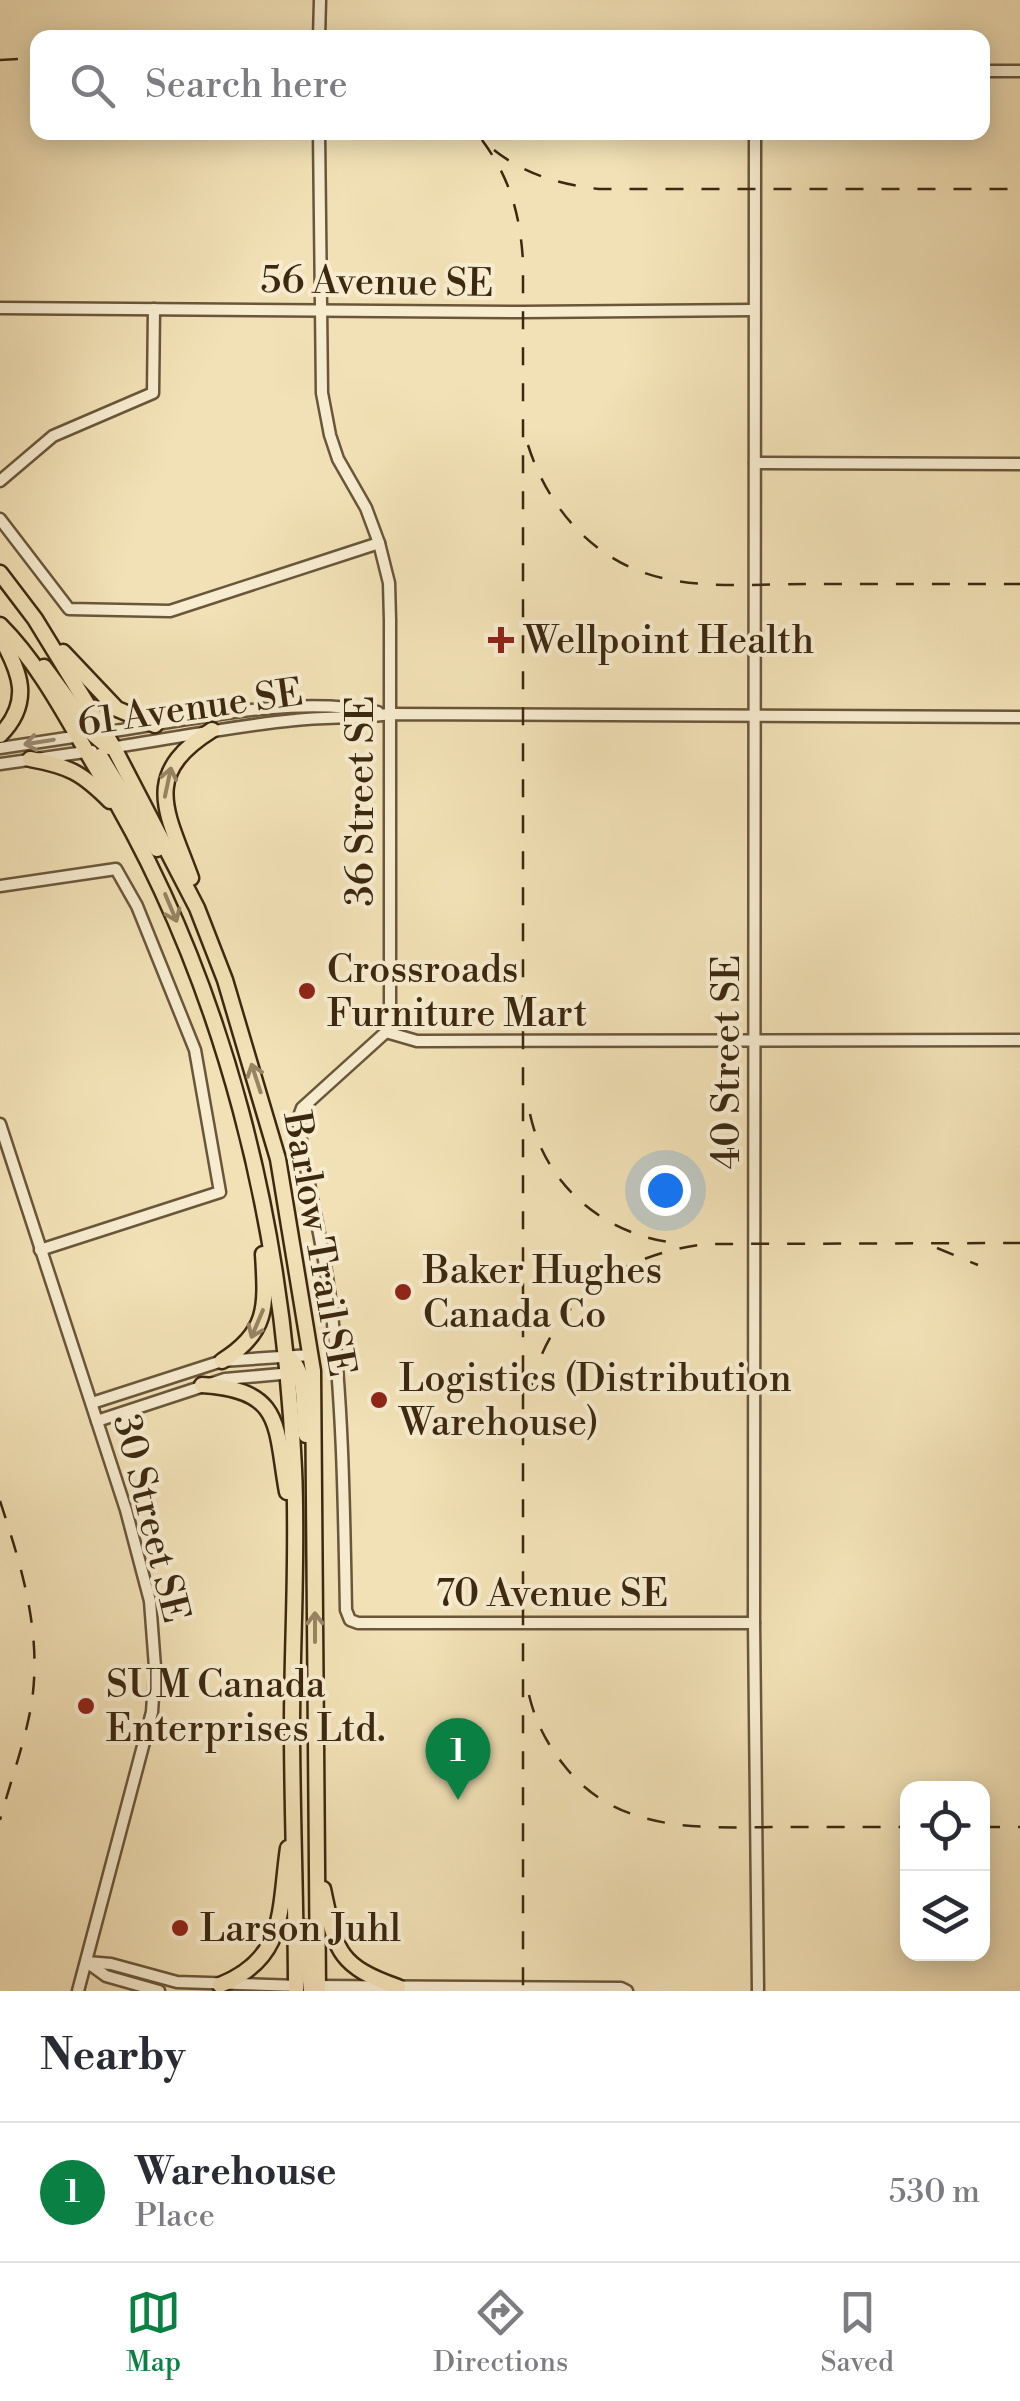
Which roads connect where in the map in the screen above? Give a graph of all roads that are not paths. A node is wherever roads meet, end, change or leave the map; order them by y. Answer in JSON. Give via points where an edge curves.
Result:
{"nodes":[{"id":1,"x":320,"y":0,"type":"edge"},
{"id":2,"x":319,"y":30,"type":"edge"},
{"id":3,"x":990,"y":70,"type":"edge"},
{"id":4,"x":1020,"y":70,"type":"edge"},
{"id":5,"x":319,"y":140,"type":"edge"},
{"id":6,"x":755,"y":140,"type":"edge"},
{"id":7,"x":0,"y":308,"type":"edge"},
{"id":8,"x":320,"y":308,"type":"junction"},
{"id":9,"x":154,"y":309,"type":"junction"},
{"id":10,"x":754,"y":310,"type":"junction"},
{"id":11,"x":755,"y":463,"type":"junction"},
{"id":12,"x":1020,"y":464,"type":"edge"},
{"id":13,"x":0,"y":480,"type":"edge"},
{"id":14,"x":0,"y":519,"type":"edge"},
{"id":15,"x":379,"y":543,"type":"junction"},
{"id":16,"x":0,"y":573,"type":"edge"},
{"id":17,"x":35,"y":620,"type":"junction"},
{"id":18,"x":0,"y":625,"type":"edge"},
{"id":19,"x":0,"y":636,"type":"edge"},
{"id":20,"x":389,"y":714,"type":"junction"},
{"id":21,"x":755,"y":716,"type":"junction"},
{"id":22,"x":1020,"y":716,"type":"edge"},
{"id":23,"x":155,"y":725,"type":"junction"},
{"id":24,"x":212,"y":730,"type":"junction"},
{"id":25,"x":0,"y":735,"type":"edge"},
{"id":26,"x":92,"y":741,"type":"junction"},
{"id":27,"x":0,"y":748,"type":"edge"},
{"id":28,"x":114,"y":748,"type":"junction"},
{"id":29,"x":30,"y":758,"type":"junction"},
{"id":30,"x":0,"y":764,"type":"edge"},
{"id":31,"x":128,"y":820,"type":"junction"},
{"id":32,"x":182,"y":877,"type":"junction"},
{"id":33,"x":0,"y":886,"type":"edge"},
{"id":34,"x":197,"y":908,"type":"junction"},
{"id":35,"x":386,"y":1032,"type":"junction"},
{"id":36,"x":1020,"y":1040,"type":"edge"},
{"id":37,"x":756,"y":1041,"type":"junction"},
{"id":38,"x":0,"y":1124,"type":"edge"},
{"id":39,"x":262,"y":1204,"type":"junction"},
{"id":40,"x":40,"y":1250,"type":"junction"},
{"id":41,"x":312,"y":1355,"type":"junction"},
{"id":42,"x":286,"y":1356,"type":"junction"},
{"id":43,"x":222,"y":1362,"type":"junction"},
{"id":44,"x":300,"y":1372,"type":"junction"},
{"id":45,"x":202,"y":1385,"type":"junction"},
{"id":46,"x":92,"y":1403,"type":"junction"},
{"id":47,"x":97,"y":1421,"type":"junction"},
{"id":48,"x":294,"y":1520,"type":"junction"},
{"id":49,"x":754,"y":1623,"type":"junction"},
{"id":50,"x":294,"y":1802,"type":"junction"},
{"id":51,"x":317,"y":1864,"type":"junction"},
{"id":52,"x":87,"y":1962,"type":"junction"},
{"id":53,"x":220,"y":1986,"type":"junction"},
{"id":54,"x":398,"y":1986,"type":"junction"},
{"id":55,"x":307,"y":1989,"type":"edge"},
{"id":56,"x":78,"y":1991,"type":"edge"},
{"id":57,"x":159,"y":1991,"type":"edge"},
{"id":58,"x":627,"y":1991,"type":"edge"},
{"id":59,"x":758,"y":1991,"type":"edge"}],
"edges":[{"from":1,"to":2,"type":"street"},
{"from":3,"to":4,"type":"street"},
{"from":5,"to":8,"type":"street","name":"36 Street SE"},
{"from":6,"to":10,"type":"street","name":"40 Street SE"},
{"from":7,"to":9,"type":"street","name":"56 Avenue SE"},
{"from":8,"to":9,"type":"street","name":"56 Avenue SE"},
{"from":8,"to":10,"type":"street","name":"56 Avenue SE"},
{"from":8,"to":15,"type":"street","name":"36 Street SE","via":[[330,436]]},
{"from":9,"to":13,"type":"street","via":[[153,393],[52,436]]},
{"from":10,"to":11,"type":"street","name":"40 Street SE"},
{"from":11,"to":12,"type":"street"},
{"from":11,"to":21,"type":"street","name":"40 Street SE"},
{"from":14,"to":15,"type":"street","via":[[69,609],[170,611]]},
{"from":15,"to":20,"type":"street","name":"36 Street SE","via":[[389,583]]},
{"from":16,"to":17,"type":"main road","name":"Barlow Trail SE"},
{"from":17,"to":23,"type":"main road","via":[[118,709]]},
{"from":17,"to":26,"type":"main road","name":"Barlow Trail SE"},
{"from":18,"to":26,"type":"main road","name":"Barlow Trail SE"},
{"from":19,"to":25,"type":"main road","via":[[16,665],[22,698]]},
{"from":20,"to":21,"type":"street","name":"61 Avenue SE"},
{"from":20,"to":23,"type":"street","name":"61 Avenue SE","via":[[280,709]]},
{"from":20,"to":24,"type":"street","name":"61 Avenue SE"},
{"from":20,"to":35,"type":"street","name":"36 Street SE"},
{"from":21,"to":22,"type":"street","name":"61 Avenue SE"},
{"from":21,"to":37,"type":"street","name":"40 Street SE"},
{"from":23,"to":26,"type":"street","name":"61 Avenue SE"},
{"from":24,"to":28,"type":"street","name":"61 Avenue SE"},
{"from":34,"to":24,"type":"main road","one_way":true,"via":[[164,799],[166,774],[188,745]]},
{"from":26,"to":27,"type":"street","name":"61 Avenue SE","one_way":true},
{"from":26,"to":28,"type":"main road","name":"Barlow Trail SE"},
{"from":26,"to":29,"type":"street","name":"61 Avenue SE"},
{"from":26,"to":31,"type":"main road","name":"Barlow Trail SE"},
{"from":26,"to":32,"type":"main road","via":[[166,864]]},
{"from":28,"to":32,"type":"main road","name":"Barlow Trail SE"},
{"from":29,"to":30,"type":"street","name":"61 Avenue SE"},
{"from":29,"to":31,"type":"main road","via":[[68,766]]},
{"from":31,"to":39,"type":"main road","name":"Barlow Trail SE","one_way":true,"via":[[205,995]]},
{"from":32,"to":34,"type":"main road","name":"Barlow Trail SE"},
{"from":33,"to":40,"type":"street","via":[[116,869],[195,1050],[220,1192]]},
{"from":41,"to":34,"type":"main road","name":"Barlow Trail SE","one_way":true,"via":[[269,1120]]},
{"from":35,"to":37,"type":"street","via":[[418,1041]]},
{"from":35,"to":49,"type":"street","name":"70 Avenue SE","via":[[302,1108],[298,1119],[332,1309],[350,1620]]},
{"from":36,"to":37,"type":"street"},
{"from":37,"to":49,"type":"street","name":"40 Street SE"},
{"from":38,"to":40,"type":"street","name":"30 Street SE"},
{"from":39,"to":42,"type":"main road","name":"Barlow Trail SE"},
{"from":39,"to":43,"type":"main road","one_way":true,"via":[[263,1312],[247,1344]]},
{"from":40,"to":46,"type":"street","name":"30 Street SE"},
{"from":41,"to":42,"type":"street"},
{"from":41,"to":44,"type":"main road","name":"Barlow Trail SE"},
{"from":42,"to":43,"type":"street"},
{"from":42,"to":44,"type":"main road","name":"Barlow Trail SE"},
{"from":43,"to":46,"type":"street"},
{"from":44,"to":45,"type":"street"},
{"from":44,"to":48,"type":"main road","name":"Barlow Trail SE"},
{"from":51,"to":44,"type":"main road","name":"Barlow Trail SE","one_way":true,"via":[[314,1485]]},
{"from":45,"to":47,"type":"street"},
{"from":45,"to":48,"type":"main road","via":[[246,1390],[267,1409],[282,1444]]},
{"from":46,"to":47,"type":"street","name":"30 Street SE"},
{"from":47,"to":52,"type":"street","name":"30 Street SE","via":[[150,1601],[155,1667],[152,1712]]},
{"from":48,"to":50,"type":"main road","name":"Barlow Trail SE"},
{"from":49,"to":59,"type":"street","name":"40 Street SE"},
{"from":50,"to":53,"type":"main road","via":[[274,1934],[254,1968]]},
{"from":50,"to":55,"type":"main road","name":"Barlow Trail SE"},
{"from":51,"to":54,"type":"main road","via":[[340,1952],[363,1973]]},
{"from":51,"to":55,"type":"main road","name":"Barlow Trail SE"},
{"from":52,"to":53,"type":"street"},
{"from":52,"to":56,"type":"street","name":"30 Street SE"},
{"from":52,"to":57,"type":"street","via":[[106,1976]]},
{"from":53,"to":55,"type":"street"},
{"from":54,"to":55,"type":"street"},
{"from":54,"to":58,"type":"street"}]}
